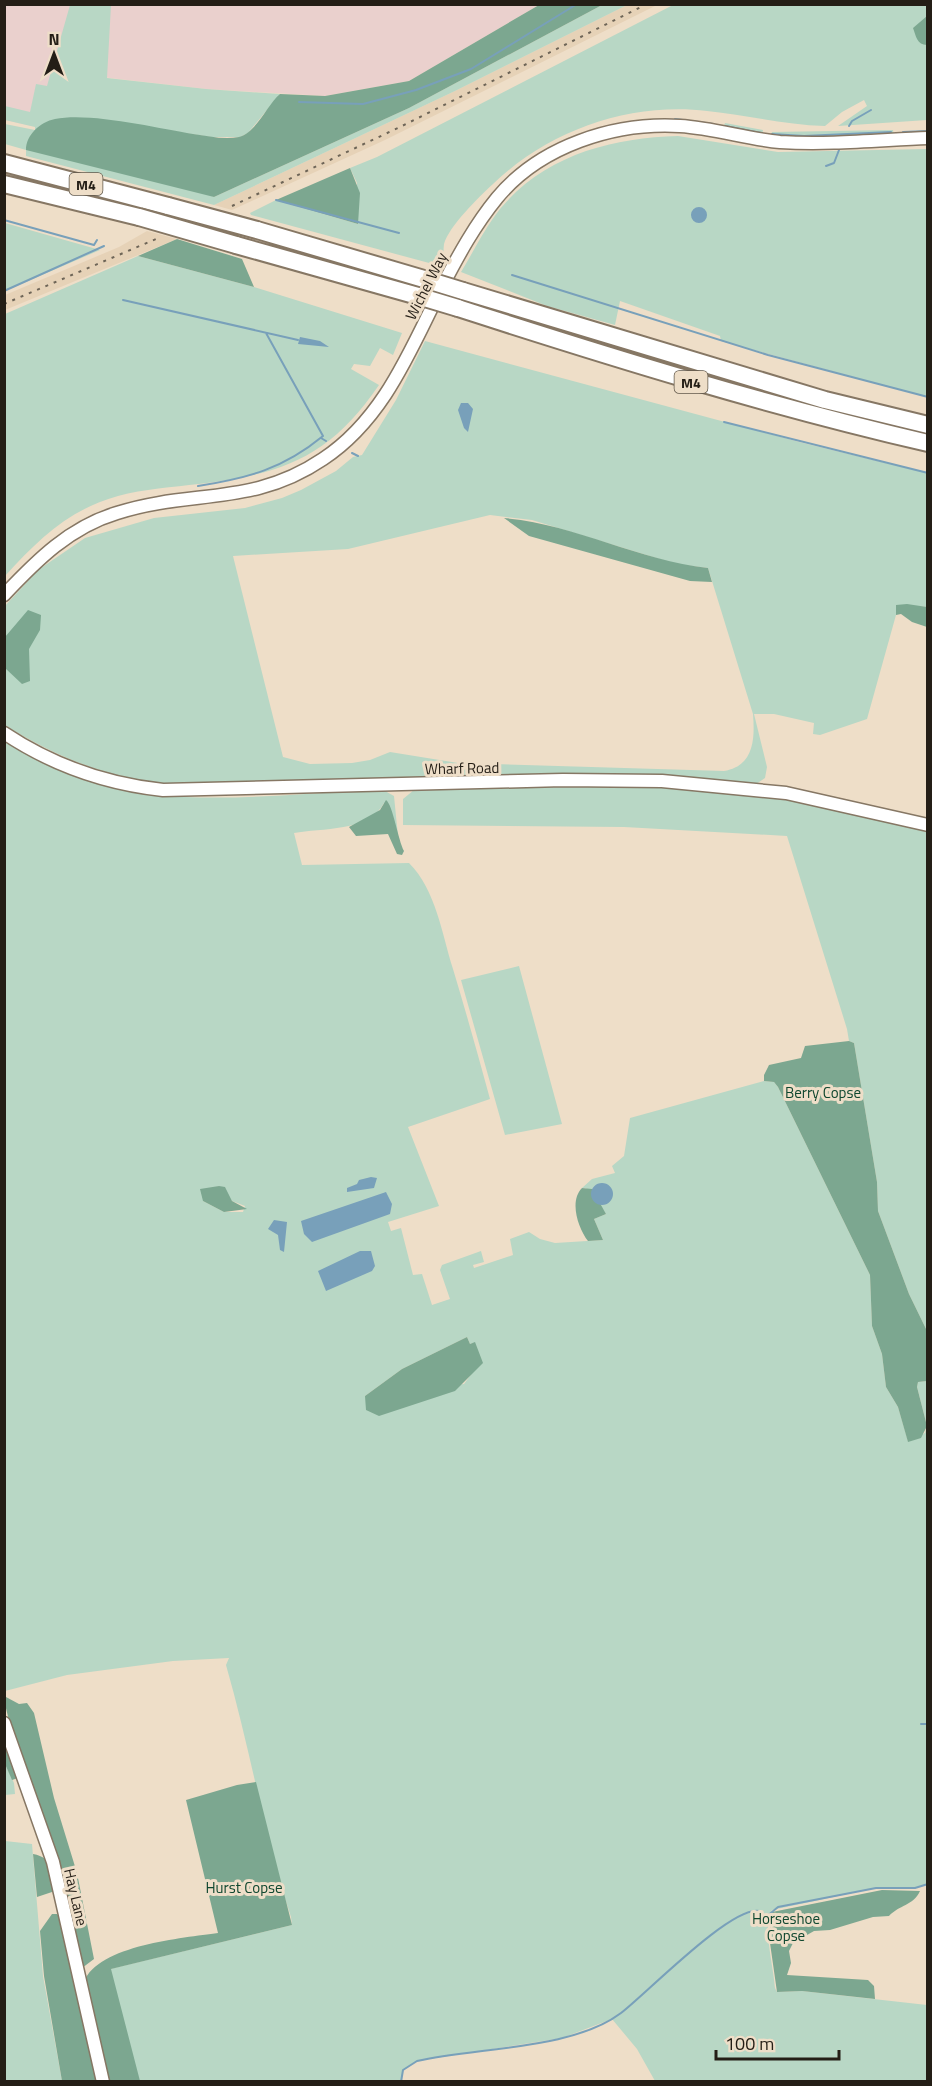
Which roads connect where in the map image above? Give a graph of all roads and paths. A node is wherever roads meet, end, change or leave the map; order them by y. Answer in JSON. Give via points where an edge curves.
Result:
{"nodes":[{"id":1,"x":927,"y":138,"type":"edge"},
{"id":2,"x":4,"y":163,"type":"edge"},
{"id":3,"x":4,"y":184,"type":"edge"},
{"id":4,"x":927,"y":424,"type":"edge"},
{"id":5,"x":927,"y":443,"type":"edge"},
{"id":6,"x":4,"y":595,"type":"edge"},
{"id":7,"x":4,"y":733,"type":"edge"},
{"id":8,"x":927,"y":825,"type":"edge"},
{"id":9,"x":4,"y":1723,"type":"edge"},
{"id":10,"x":103,"y":2082,"type":"edge"}],
"edges":[{"from":1,"to":6,"type":"street","name":"Wichel Way","via":[[791,142],[691,127],[646,126],[605,133],[559,151],[511,183],[484,215],[388,392],[346,442],[308,469],[274,485],[230,496],[137,507],[94,522],[48,551]]},
{"from":2,"to":4,"type":"highway","number":"M4","bridge":true,"via":[[257,230],[825,400]]},
{"from":3,"to":5,"type":"highway","number":"M4","bridge":true,"via":[[418,296],[666,375]]},
{"from":7,"to":8,"type":"street","name":"Wharf Road","via":[[73,768],[115,782],[163,790],[662,781],[786,793]]},
{"from":9,"to":10,"type":"street","name":"Hay Lane","via":[[53,1862]]}]}
